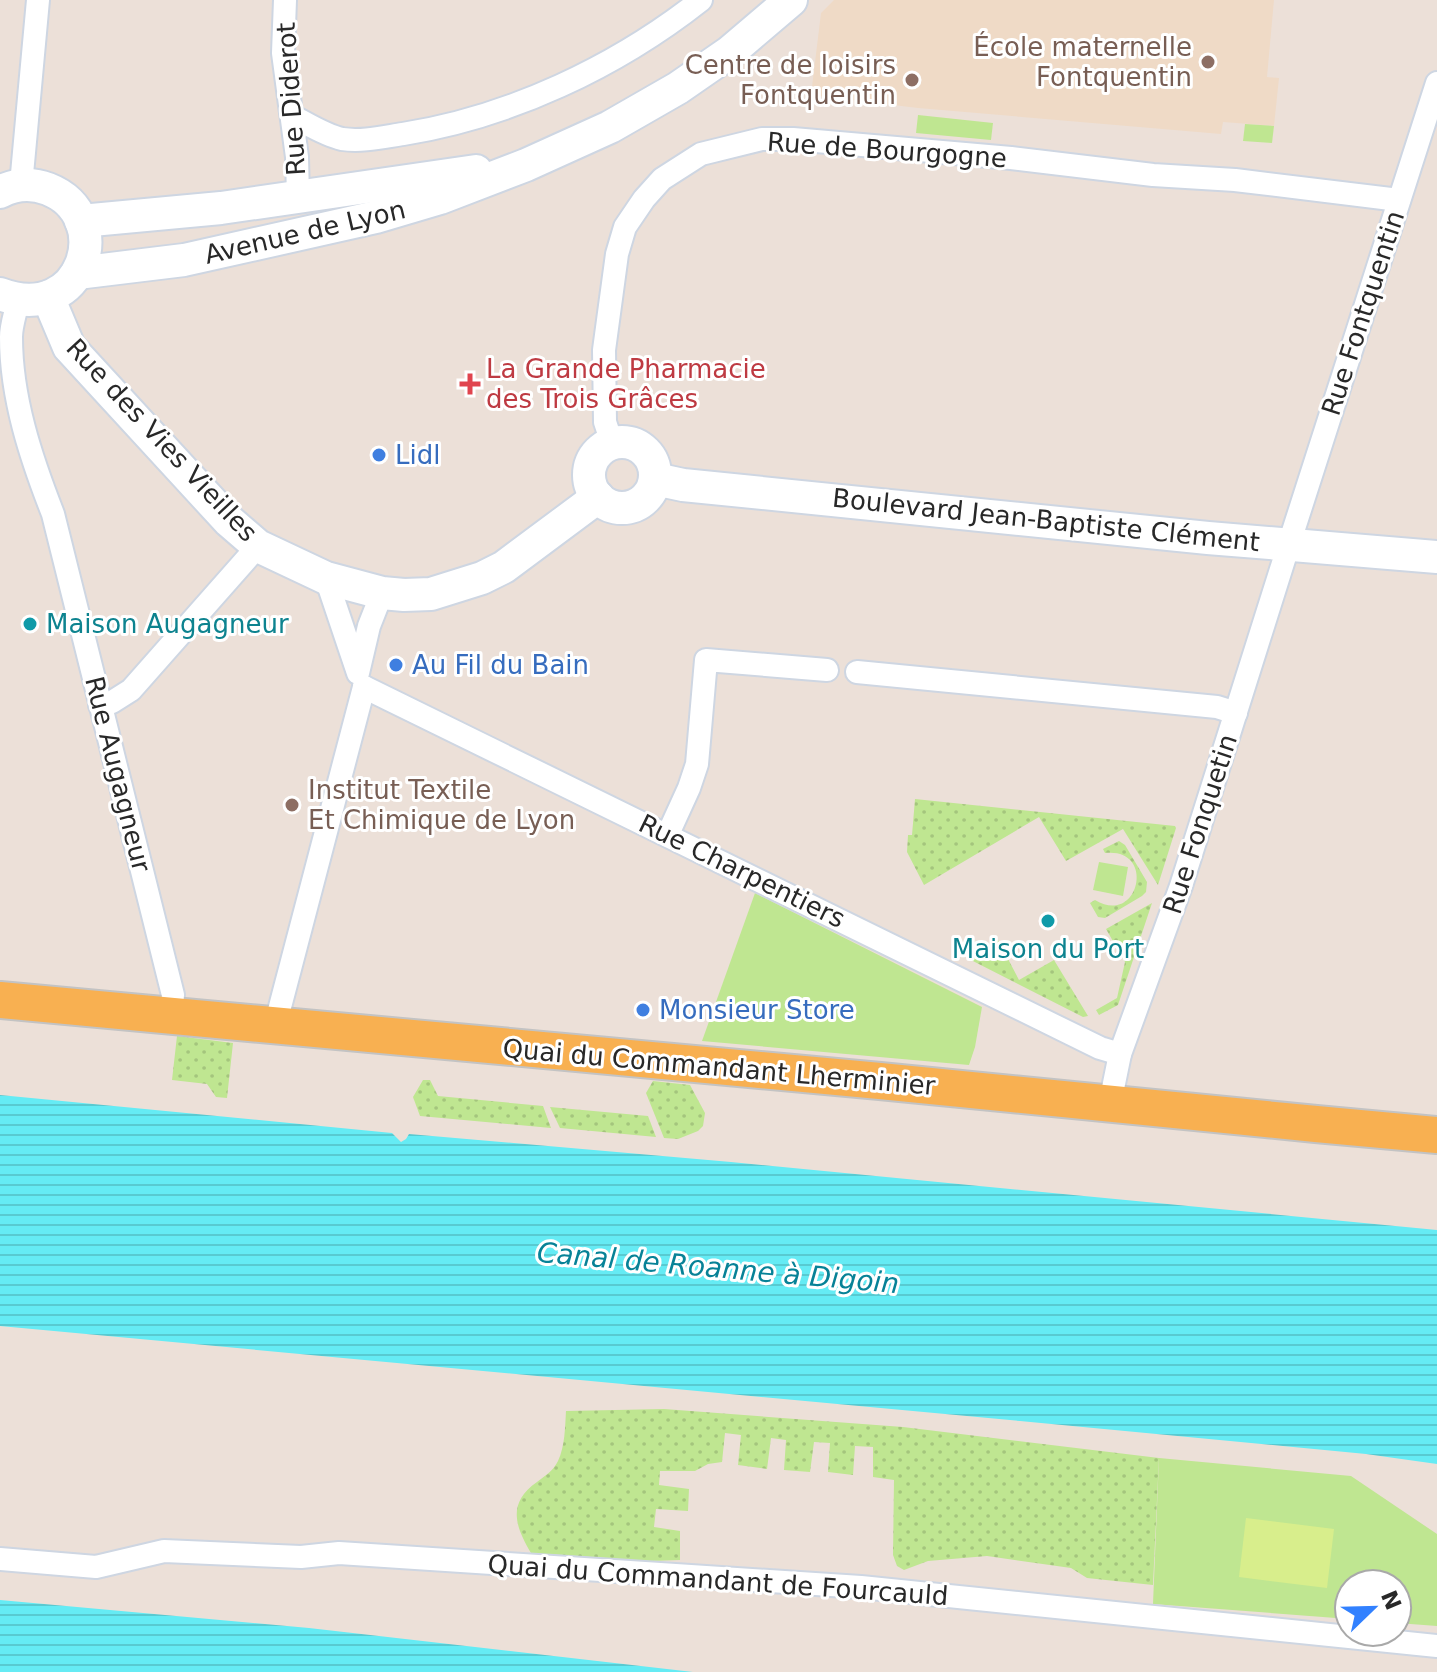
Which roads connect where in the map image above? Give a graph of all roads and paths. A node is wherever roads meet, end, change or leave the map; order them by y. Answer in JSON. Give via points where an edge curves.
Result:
{"nodes":[{"id":1,"x":285,"y":0,"type":"edge"},
{"id":2,"x":701,"y":0,"type":"edge"},
{"id":3,"x":791,"y":0,"type":"edge"},
{"id":4,"x":35,"y":3,"type":"edge"},
{"id":5,"x":1437,"y":83,"type":"edge"},
{"id":6,"x":292,"y":116,"type":"junction"},
{"id":7,"x":526,"y":165,"type":"junction"},
{"id":8,"x":11,"y":189,"type":"edge"},
{"id":9,"x":298,"y":197,"type":"junction"},
{"id":10,"x":1399,"y":200,"type":"junction"},
{"id":11,"x":81,"y":221,"type":"junction"},
{"id":12,"x":77,"y":273,"type":"junction"},
{"id":13,"x":13,"y":297,"type":"edge"},
{"id":14,"x":612,"y":443,"type":"junction"},
{"id":15,"x":655,"y":479,"type":"junction"},
{"id":16,"x":598,"y":497,"type":"junction"},
{"id":17,"x":1289,"y":544,"type":"junction"},
{"id":18,"x":258,"y":546,"type":"junction"},
{"id":19,"x":1437,"y":557,"type":"edge"},
{"id":20,"x":326,"y":578,"type":"junction"},
{"id":21,"x":382,"y":593,"type":"junction"},
{"id":22,"x":827,"y":670,"type":"dead end"},
{"id":23,"x":857,"y":672,"type":"dead end"},
{"id":24,"x":361,"y":680,"type":"junction"},
{"id":25,"x":100,"y":705,"type":"junction"},
{"id":26,"x":1236,"y":713,"type":"junction"},
{"id":27,"x":668,"y":834,"type":"junction"},
{"id":28,"x":0,"y":1000,"type":"edge"},
{"id":29,"x":171,"y":1016,"type":"junction"},
{"id":30,"x":275,"y":1026,"type":"junction"},
{"id":31,"x":1120,"y":1054,"type":"junction"},
{"id":32,"x":1110,"y":1103,"type":"junction"},
{"id":33,"x":1437,"y":1135,"type":"edge"},
{"id":34,"x":0,"y":1559,"type":"edge"},
{"id":35,"x":1437,"y":1646,"type":"edge"}],
"edges":[{"from":1,"to":6,"type":"street","name":"Rue Diderot","via":[[283,53]]},
{"from":2,"to":6,"type":"street","via":[[618,57],[486,114],[432,129],[345,140]]},
{"from":3,"to":7,"type":"street","name":"Avenue de Lyon","via":[[678,88],[610,127]]},
{"from":4,"to":8,"type":"street"},
{"from":5,"to":10,"type":"street","name":"Rue Fontquentin"},
{"from":6,"to":9,"type":"street","name":"Rue Diderot"},
{"from":7,"to":9,"type":"street","name":"Avenue de Lyon"},
{"from":7,"to":12,"type":"street","name":"Avenue de Lyon","via":[[376,217],[184,260]]},
{"from":8,"to":11,"type":"street","via":[[40,186],[57,193]]},
{"from":9,"to":11,"type":"street","name":"Avenue de Lyon"},
{"from":10,"to":14,"type":"street","name":"Rue de Bourgogne","via":[[848,143],[762,139],[701,154],[662,179],[625,227],[603,370],[605,422]]},
{"from":10,"to":17,"type":"street","name":"Rue Fontquentin"},
{"from":11,"to":12,"type":"street","via":[[84,256]]},
{"from":12,"to":13,"type":"street","via":[[60,291]]},
{"from":13,"to":18,"type":"street","name":"Rue des Vies Vieilles","via":[[69,347]]},
{"from":13,"to":25,"type":"street","name":"Rue Augagneur","via":[[18,403],[53,514]]},
{"from":14,"to":15,"type":"street","via":[[643,449],[655,468]]},
{"from":14,"to":16,"type":"street","via":[[590,466]]},
{"from":15,"to":16,"type":"street","via":[[646,498],[627,508]]},
{"from":15,"to":17,"type":"street","name":"Boulevard Jean-Baptiste Clément"},
{"from":16,"to":21,"type":"street","name":"Rue des Vies Vieilles","via":[[482,578],[431,594]]},
{"from":17,"to":19,"type":"street","name":"Boulevard Jean-Baptiste Clément"},
{"from":17,"to":26,"type":"street","name":"Rue Fonquetin"},
{"from":18,"to":20,"type":"street","name":"Rue des Vies Vieilles"},
{"from":18,"to":25,"type":"street","via":[[131,690]]},
{"from":20,"to":21,"type":"street","name":"Rue des Vies Vieilles"},
{"from":20,"to":24,"type":"street"},
{"from":21,"to":24,"type":"street","via":[[369,626]]},
{"from":22,"to":27,"type":"street","via":[[706,660],[697,764]]},
{"from":23,"to":26,"type":"street"},
{"from":24,"to":27,"type":"street","name":"Rue Charpentiers"},
{"from":24,"to":30,"type":"street"},
{"from":25,"to":29,"type":"street","name":"Rue Augagneur","via":[[173,995]]},
{"from":26,"to":31,"type":"street","name":"Rue Fonquetin"},
{"from":27,"to":31,"type":"street","name":"Rue Charpentiers"},
{"from":28,"to":29,"type":"main road","name":"Quai du Commandant Lherminier"},
{"from":29,"to":30,"type":"main road","name":"Quai du Commandant Lherminier"},
{"from":30,"to":32,"type":"main road","name":"Quai du Commandant Lherminier"},
{"from":31,"to":32,"type":"street","name":"Rue Fonquetin"},
{"from":32,"to":33,"type":"main road","name":"Quai du Commandant Lherminier"},
{"from":34,"to":35,"type":"street","name":"Quai du Commandant de Fourcauld","via":[[96,1567],[164,1551],[301,1557],[339,1553],[861,1587]]}]}
